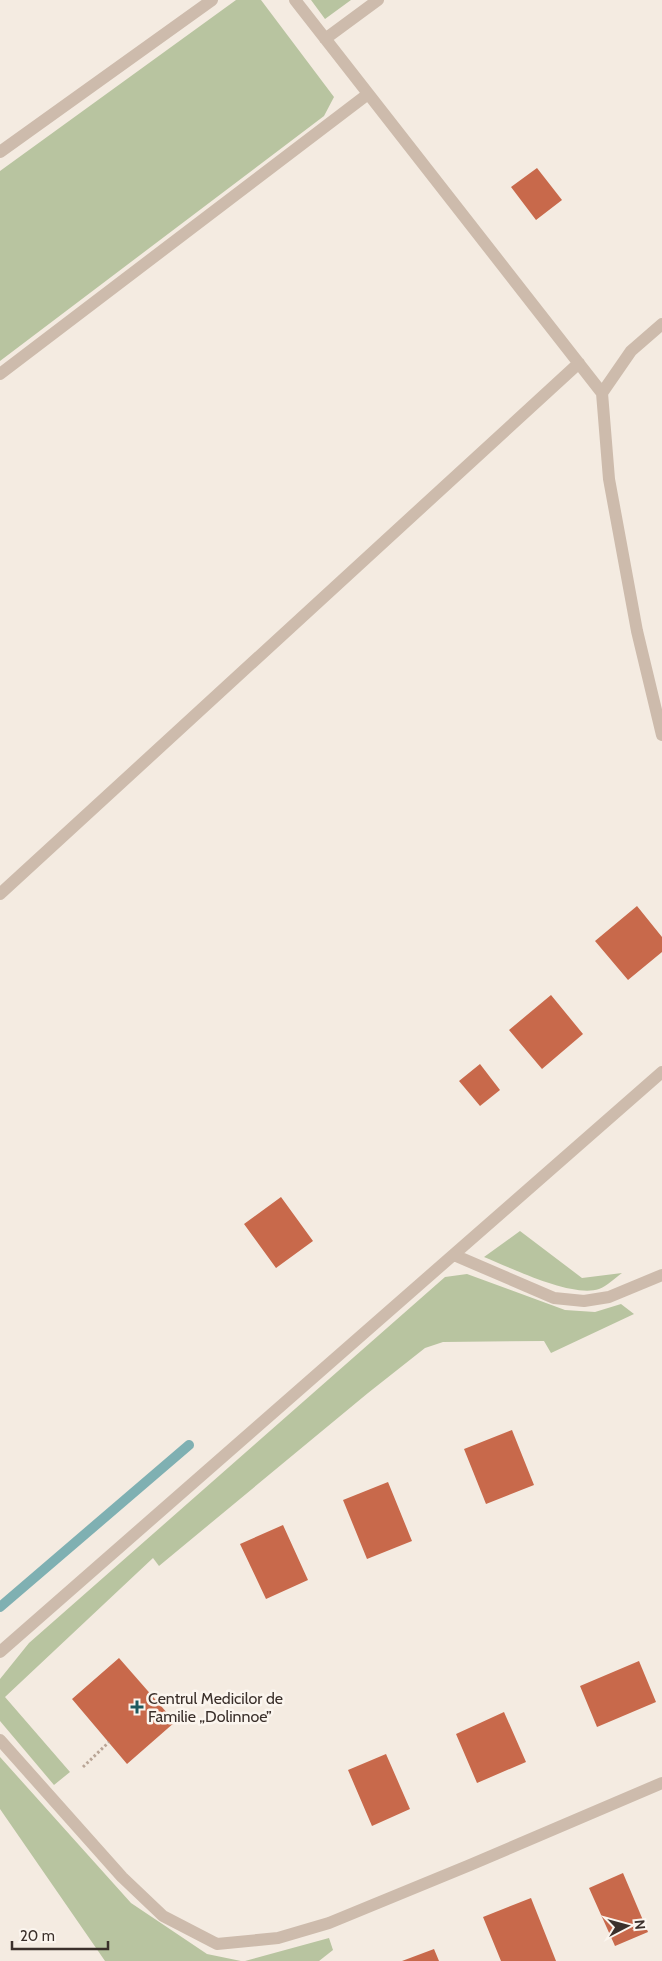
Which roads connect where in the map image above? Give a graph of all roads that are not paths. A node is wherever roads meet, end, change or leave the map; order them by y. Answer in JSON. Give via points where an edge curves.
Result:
{"nodes":[{"id":1,"x":212,"y":0,"type":"edge"},
{"id":2,"x":295,"y":0,"type":"edge"},
{"id":3,"x":378,"y":0,"type":"edge"},
{"id":4,"x":325,"y":39,"type":"junction"},
{"id":5,"x":368,"y":94,"type":"junction"},
{"id":6,"x":0,"y":152,"type":"edge"},
{"id":7,"x":662,"y":324,"type":"edge"},
{"id":8,"x":579,"y":363,"type":"junction"},
{"id":9,"x":0,"y":374,"type":"edge"},
{"id":10,"x":602,"y":393,"type":"junction"},
{"id":11,"x":662,"y":735,"type":"edge"},
{"id":12,"x":0,"y":894,"type":"edge"},
{"id":13,"x":662,"y":1072,"type":"edge"},
{"id":14,"x":454,"y":1255,"type":"junction"},
{"id":15,"x":662,"y":1275,"type":"edge"},
{"id":16,"x":0,"y":1652,"type":"edge"},
{"id":17,"x":0,"y":1740,"type":"edge"},
{"id":18,"x":662,"y":1783,"type":"edge"}],
"edges":[{"from":1,"to":6,"type":"street"},
{"from":2,"to":4,"type":"street"},
{"from":3,"to":4,"type":"street"},
{"from":4,"to":5,"type":"street"},
{"from":5,"to":8,"type":"street"},
{"from":5,"to":9,"type":"street"},
{"from":7,"to":10,"type":"street","via":[[631,351]]},
{"from":8,"to":10,"type":"street"},
{"from":8,"to":12,"type":"street"},
{"from":10,"to":11,"type":"street","via":[[609,479]]},
{"from":13,"to":14,"type":"street"},
{"from":14,"to":15,"type":"street","via":[[554,1298],[584,1301],[609,1297]]},
{"from":14,"to":16,"type":"street"},
{"from":17,"to":18,"type":"street","via":[[122,1877],[156,1910],[217,1944],[278,1938],[329,1923]]}]}
